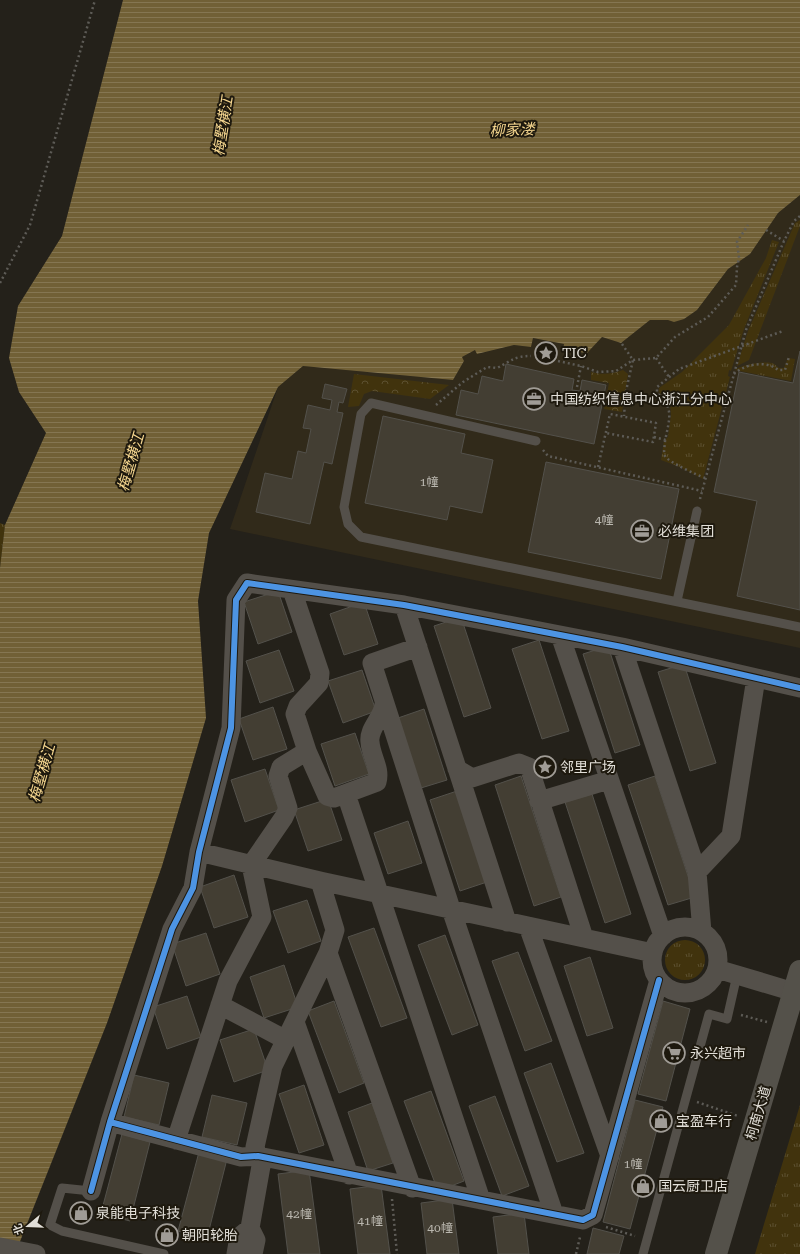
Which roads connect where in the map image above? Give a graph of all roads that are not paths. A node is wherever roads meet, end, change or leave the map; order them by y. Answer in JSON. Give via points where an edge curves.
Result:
{"nodes":[{"id":1,"x":536,"y":441,"type":"road end"},
{"id":2,"x":697,"y":511,"type":"road end"},
{"id":3,"x":292,"y":590,"type":"junction"},
{"id":4,"x":677,"y":601,"type":"junction"},
{"id":5,"x":404,"y":605,"type":"junction"},
{"id":6,"x":800,"y":627,"type":"edge"},
{"id":7,"x":560,"y":635,"type":"junction"},
{"id":8,"x":418,"y":647,"type":"junction"},
{"id":9,"x":622,"y":647,"type":"junction"},
{"id":10,"x":756,"y":678,"type":"junction"},
{"id":11,"x":800,"y":688,"type":"edge"},
{"id":12,"x":384,"y":704,"type":"junction"},
{"id":13,"x":307,"y":750,"type":"junction"},
{"id":14,"x":457,"y":769,"type":"junction"},
{"id":15,"x":609,"y":780,"type":"junction"},
{"id":16,"x":346,"y":794,"type":"junction"},
{"id":17,"x":539,"y":801,"type":"junction"},
{"id":18,"x":199,"y":852,"type":"junction"},
{"id":19,"x":251,"y":864,"type":"junction"},
{"id":20,"x":697,"y":872,"type":"junction"},
{"id":21,"x":320,"y":881,"type":"junction"},
{"id":22,"x":378,"y":894,"type":"junction"},
{"id":23,"x":451,"y":909,"type":"junction"},
{"id":24,"x":507,"y":922,"type":"junction"},
{"id":25,"x":528,"y":926,"type":"junction"},
{"id":26,"x":702,"y":932,"type":"junction"},
{"id":27,"x":664,"y":936,"type":"junction"},
{"id":28,"x":584,"y":938,"type":"junction"},
{"id":29,"x":328,"y":953,"type":"junction"},
{"id":30,"x":653,"y":954,"type":"junction"},
{"id":31,"x":717,"y":969,"type":"junction"},
{"id":32,"x":800,"y":971,"type":"edge"},
{"id":33,"x":738,"y":975,"type":"junction"},
{"id":34,"x":659,"y":980,"type":"junction"},
{"id":35,"x":794,"y":992,"type":"junction"},
{"id":36,"x":220,"y":1005,"type":"junction"},
{"id":37,"x":295,"y":1022,"type":"junction"},
{"id":38,"x":286,"y":1040,"type":"junction"},
{"id":39,"x":110,"y":1122,"type":"junction"},
{"id":40,"x":176,"y":1140,"type":"junction"},
{"id":41,"x":258,"y":1156,"type":"junction"},
{"id":42,"x":610,"y":1156,"type":"junction"},
{"id":43,"x":349,"y":1175,"type":"junction"},
{"id":44,"x":412,"y":1188,"type":"junction"},
{"id":45,"x":91,"y":1191,"type":"joint"},
{"id":46,"x":481,"y":1200,"type":"junction"},
{"id":47,"x":554,"y":1214,"type":"junction"},
{"id":48,"x":250,"y":1228,"type":"junction"},
{"id":49,"x":0,"y":1247,"type":"edge"},
{"id":50,"x":28,"y":1252,"type":"edge"},
{"id":51,"x":164,"y":1254,"type":"edge"},
{"id":52,"x":236,"y":1254,"type":"edge"},
{"id":53,"x":253,"y":1254,"type":"edge"},
{"id":54,"x":643,"y":1254,"type":"edge"},
{"id":55,"x":716,"y":1254,"type":"edge"}],
"edges":[{"from":1,"to":4,"type":"lane","via":[[371,403],[361,414],[344,507],[348,524],[361,537]]},
{"from":2,"to":4,"type":"lane"},
{"from":3,"to":5,"type":"street"},
{"from":3,"to":13,"type":"street","via":[[320,673],[319,683],[298,706],[295,714]]},
{"from":3,"to":18,"type":"street","via":[[247,583],[236,600],[231,728]]},
{"from":4,"to":6,"type":"lane"},
{"from":5,"to":7,"type":"street"},
{"from":5,"to":8,"type":"street"},
{"from":7,"to":9,"type":"street"},
{"from":7,"to":15,"type":"street"},
{"from":8,"to":12,"type":"street","via":[[372,663]]},
{"from":8,"to":14,"type":"street"},
{"from":9,"to":10,"type":"street"},
{"from":9,"to":20,"type":"street"},
{"from":10,"to":11,"type":"street"},
{"from":10,"to":20,"type":"street","via":[[731,836]]},
{"from":12,"to":16,"type":"street","via":[[384,711],[371,732],[369,742],[379,775],[378,782]]},
{"from":12,"to":23,"type":"street"},
{"from":13,"to":16,"type":"street","via":[[327,796],[334,798]]},
{"from":13,"to":19,"type":"street","via":[[281,767],[278,776],[288,808]]},
{"from":14,"to":17,"type":"street","via":[[472,778],[519,764],[529,766]]},
{"from":14,"to":24,"type":"street"},
{"from":15,"to":17,"type":"street"},
{"from":15,"to":27,"type":"street"},
{"from":16,"to":22,"type":"street"},
{"from":17,"to":28,"type":"street"},
{"from":18,"to":19,"type":"street"},
{"from":18,"to":39,"type":"street","via":[[193,888],[172,929]]},
{"from":19,"to":21,"type":"street"},
{"from":19,"to":36,"type":"street","via":[[262,917],[228,982]]},
{"from":20,"to":26,"type":"street"},
{"from":21,"to":22,"type":"street"},
{"from":21,"to":29,"type":"street","via":[[335,930]]},
{"from":22,"to":23,"type":"street"},
{"from":22,"to":46,"type":"street"},
{"from":23,"to":24,"type":"street"},
{"from":23,"to":47,"type":"street"},
{"from":24,"to":25,"type":"street"},
{"from":25,"to":28,"type":"street"},
{"from":25,"to":42,"type":"street"},
{"from":26,"to":27,"type":"street","via":[[683,927]]},
{"from":26,"to":31,"type":"street","via":[[711,939],[716,948]]},
{"from":27,"to":30,"type":"street"},
{"from":28,"to":30,"type":"street"},
{"from":29,"to":37,"type":"street"},
{"from":29,"to":44,"type":"street"},
{"from":30,"to":34,"type":"street","via":[[653,963]]},
{"from":31,"to":33,"type":"street"},
{"from":31,"to":34,"type":"street","via":[[706,986],[687,993],[672,989]]},
{"from":32,"to":35,"type":"main road","name":"柯南大道"},
{"from":33,"to":35,"type":"street"},
{"from":33,"to":54,"type":"lane","via":[[727,1019],[708,1014]]},
{"from":34,"to":42,"type":"street"},
{"from":35,"to":55,"type":"main road","name":"柯南大道"},
{"from":36,"to":38,"type":"street"},
{"from":36,"to":40,"type":"street"},
{"from":37,"to":38,"type":"street"},
{"from":37,"to":43,"type":"street"},
{"from":38,"to":41,"type":"street","via":[[273,1066],[255,1147]]},
{"from":39,"to":40,"type":"street"},
{"from":39,"to":45,"type":"street"},
{"from":40,"to":41,"type":"street","via":[[241,1157]]},
{"from":41,"to":43,"type":"street"},
{"from":41,"to":48,"type":"street","via":[[261,1166]]},
{"from":42,"to":47,"type":"street","via":[[593,1215],[583,1220]]},
{"from":43,"to":44,"type":"street"},
{"from":44,"to":46,"type":"street"},
{"from":45,"to":51,"type":"lane","via":[[62,1188],[50,1226]]},
{"from":46,"to":47,"type":"street"},
{"from":48,"to":52,"type":"street","via":[[239,1238]]},
{"from":48,"to":53,"type":"street","via":[[256,1240]]},
{"from":49,"to":50,"type":"street"}]}
